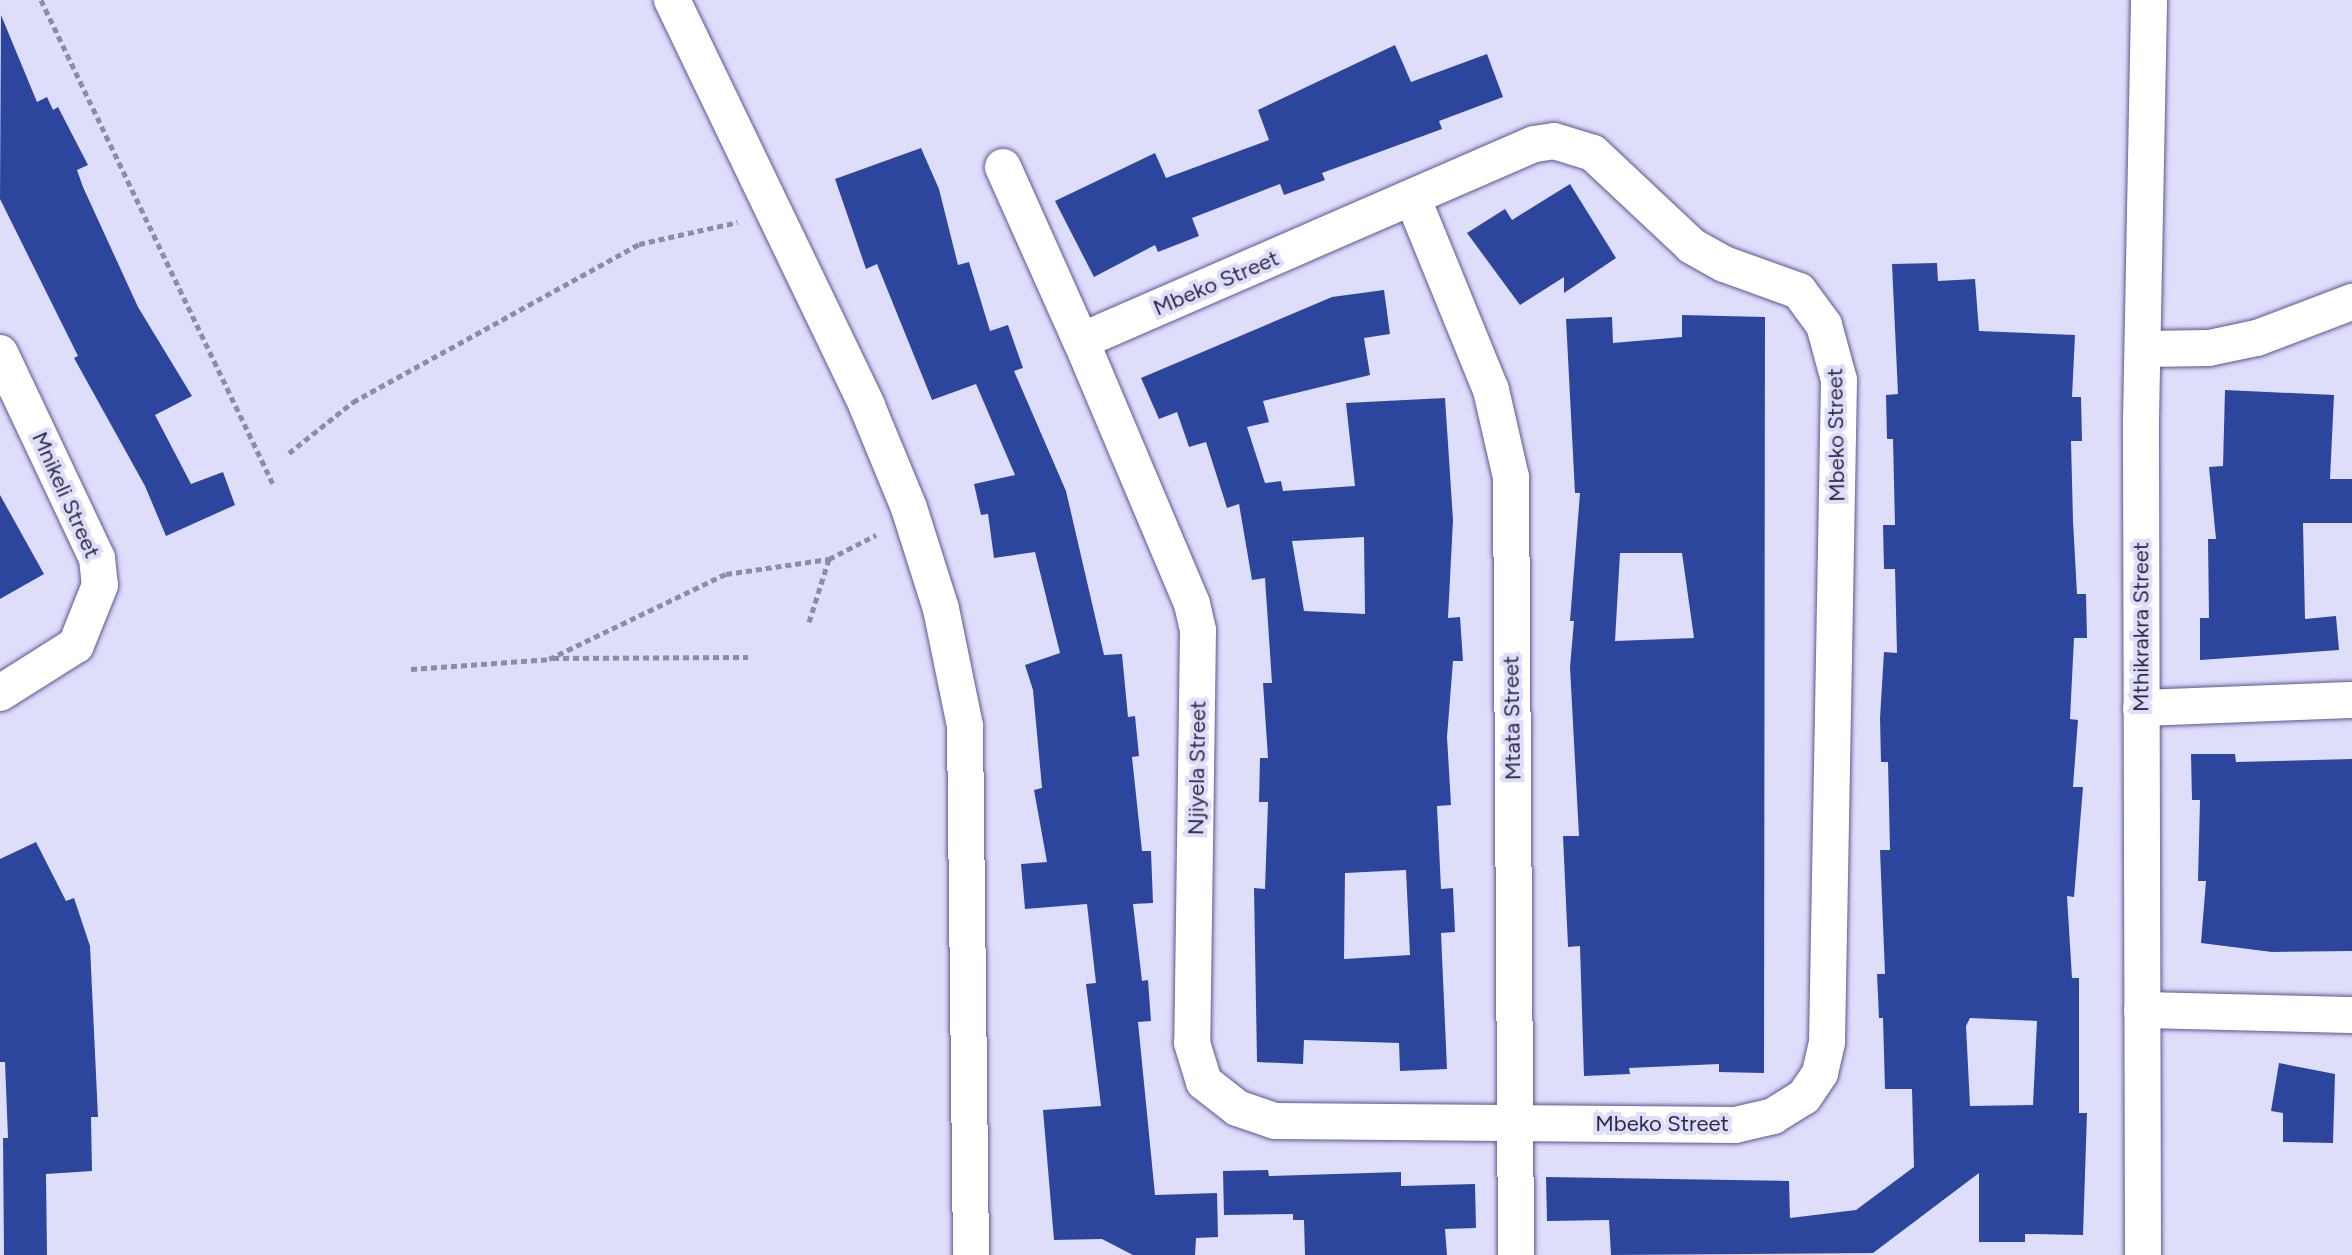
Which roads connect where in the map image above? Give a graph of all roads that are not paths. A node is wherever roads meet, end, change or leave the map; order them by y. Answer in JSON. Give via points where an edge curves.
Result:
{"nodes":[{"id":1,"x":672,"y":0,"type":"edge"},
{"id":2,"x":2149,"y":0,"type":"edge"},
{"id":3,"x":1003,"y":167,"type":"dead end"},
{"id":4,"x":1413,"y":199,"type":"junction"},
{"id":5,"x":2352,"y":302,"type":"edge"},
{"id":6,"x":1081,"y":341,"type":"junction"},
{"id":7,"x":2143,"y":349,"type":"junction"},
{"id":8,"x":0,"y":353,"type":"edge"},
{"id":9,"x":0,"y":693,"type":"edge"},
{"id":10,"x":2352,"y":700,"type":"edge"},
{"id":11,"x":2141,"y":708,"type":"junction"},
{"id":12,"x":2142,"y":1010,"type":"junction"},
{"id":13,"x":2352,"y":1015,"type":"edge"},
{"id":14,"x":1516,"y":1123,"type":"junction"},
{"id":15,"x":971,"y":1255,"type":"edge"},
{"id":16,"x":1516,"y":1255,"type":"edge"},
{"id":17,"x":2143,"y":1255,"type":"edge"}],
"edges":[{"from":1,"to":15,"type":"street","via":[[867,406],[912,517],[941,609],[965,726]]},
{"from":2,"to":7,"type":"street","name":"Mthikrakra Street"},
{"from":3,"to":6,"type":"street","name":"Njiyela Street"},
{"from":4,"to":6,"type":"street","name":"Mbeko Street"},
{"from":4,"to":14,"type":"street","name":"Mtata Street","via":[[1491,390],[1511,477]]},
{"from":4,"to":14,"type":"street","name":"Mbeko Street","via":[[1534,144],[1571,144],[1593,153],[1692,246],[1724,264],[1799,291],[1824,325],[1839,380],[1827,1042],[1820,1073],[1804,1097],[1773,1116],[1735,1125]]},
{"from":5,"to":7,"type":"street","via":[[2257,338],[2209,348]]},
{"from":6,"to":14,"type":"street","name":"Njiyela Street","via":[[1192,604],[1198,630],[1192,1043],[1204,1082],[1237,1108],[1275,1121]]},
{"from":7,"to":11,"type":"street","name":"Mthikrakra Street"},
{"from":8,"to":9,"type":"street","name":"Mnikeli Street","via":[[97,558],[100,585],[76,645]]},
{"from":10,"to":11,"type":"street"},
{"from":11,"to":12,"type":"street","name":"Mthikrakra Street"},
{"from":12,"to":13,"type":"street"},
{"from":12,"to":17,"type":"street","name":"Mthikrakra Street"},
{"from":14,"to":16,"type":"street","name":"Mtata Street"}]}
